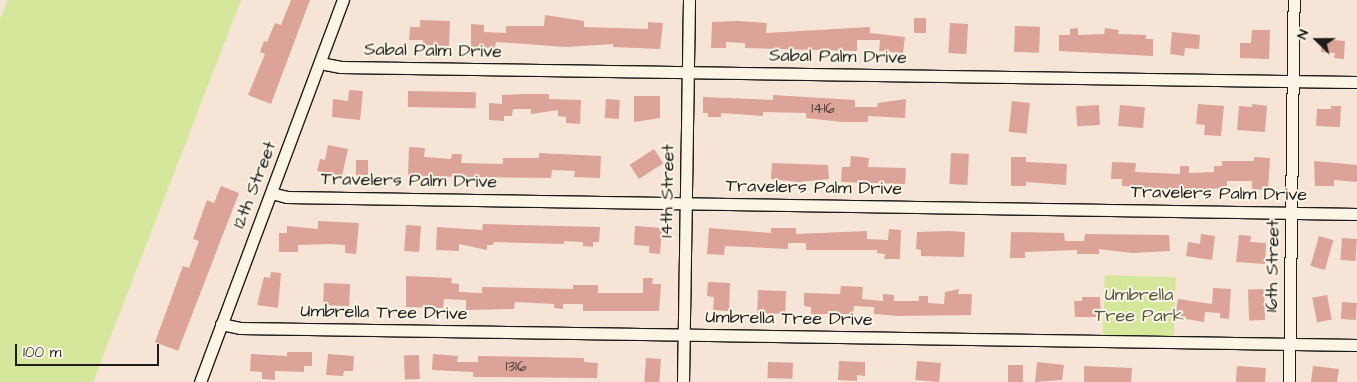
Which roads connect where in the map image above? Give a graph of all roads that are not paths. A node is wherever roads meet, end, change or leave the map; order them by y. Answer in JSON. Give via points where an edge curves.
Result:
{"nodes":[{"id":1,"x":343,"y":0,"type":"edge"},
{"id":2,"x":689,"y":0,"type":"edge"},
{"id":3,"x":1294,"y":0,"type":"edge"},
{"id":4,"x":320,"y":63,"type":"junction"},
{"id":5,"x":688,"y":72,"type":"junction"},
{"id":6,"x":1293,"y":81,"type":"junction"},
{"id":7,"x":1357,"y":82,"type":"edge"},
{"id":8,"x":271,"y":193,"type":"junction"},
{"id":9,"x":686,"y":203,"type":"junction"},
{"id":10,"x":1291,"y":212,"type":"junction"},
{"id":11,"x":1357,"y":214,"type":"edge"},
{"id":12,"x":222,"y":324,"type":"junction"},
{"id":13,"x":683,"y":335,"type":"junction"},
{"id":14,"x":1290,"y":344,"type":"junction"},
{"id":15,"x":1357,"y":345,"type":"edge"},
{"id":16,"x":200,"y":382,"type":"edge"},
{"id":17,"x":683,"y":382,"type":"edge"},
{"id":18,"x":1289,"y":382,"type":"edge"}],
"edges":[{"from":1,"to":4,"type":"street","name":"12th Street"},
{"from":2,"to":5,"type":"street","name":"14th Street"},
{"from":3,"to":6,"type":"street","name":"16th Street"},
{"from":4,"to":5,"type":"street","name":"Sabal Palm Drive","via":[[341,67]]},
{"from":4,"to":8,"type":"street","name":"12th Street"},
{"from":5,"to":6,"type":"street","name":"Sabal Palm Drive"},
{"from":5,"to":9,"type":"street","name":"14th Street"},
{"from":6,"to":7,"type":"street","name":"Sabal Palm Drive"},
{"from":6,"to":10,"type":"street","name":"16th Street"},
{"from":8,"to":9,"type":"street","name":"Travelers Palm Drive","via":[[287,197]]},
{"from":8,"to":12,"type":"street","name":"12th Street"},
{"from":9,"to":10,"type":"street","name":"Travelers Palm Drive"},
{"from":9,"to":13,"type":"street","name":"14th Street"},
{"from":10,"to":11,"type":"street","name":"Travelers Palm Drive"},
{"from":10,"to":14,"type":"street","name":"16th Street"},
{"from":12,"to":13,"type":"street","name":"Umbrella Tree Drive","via":[[240,328]]},
{"from":12,"to":16,"type":"street","name":"12th Street"},
{"from":13,"to":14,"type":"street","name":"Umbrella Tree Drive"},
{"from":13,"to":17,"type":"street","name":"14th Street"},
{"from":14,"to":15,"type":"street","name":"Umbrella Tree Drive"},
{"from":14,"to":18,"type":"street","name":"16th Street"}]}
